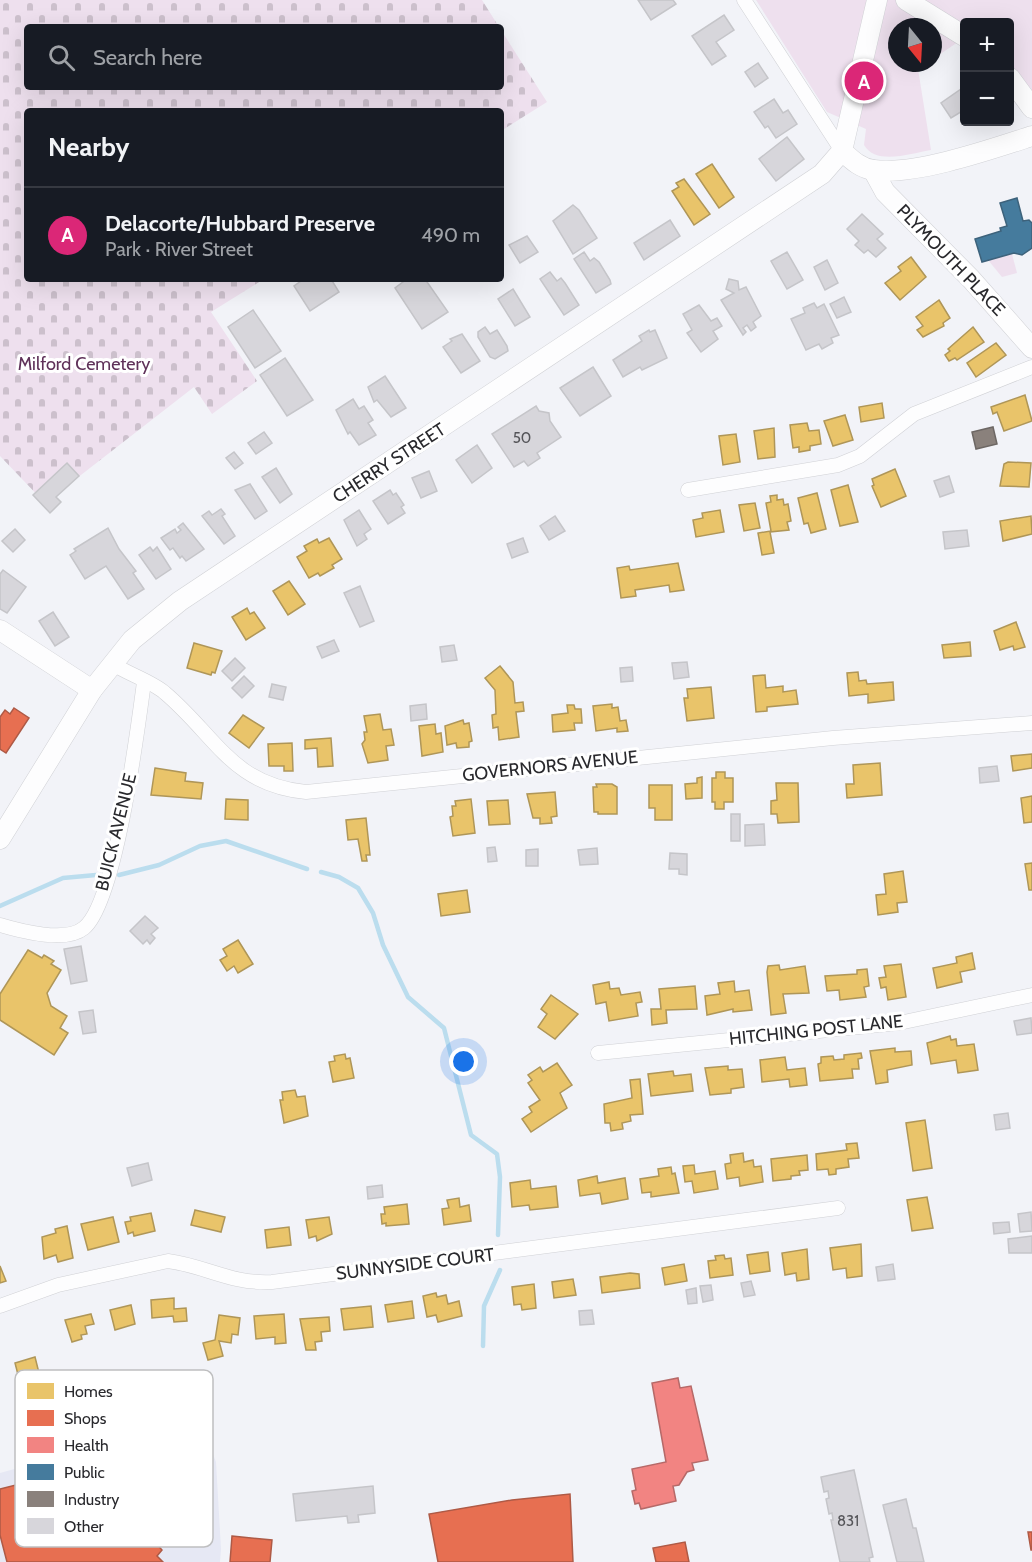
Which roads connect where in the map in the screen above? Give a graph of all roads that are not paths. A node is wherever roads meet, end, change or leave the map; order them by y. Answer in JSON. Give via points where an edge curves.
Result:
{"nodes":[{"id":1,"x":744,"y":0,"type":"edge"},
{"id":2,"x":877,"y":0,"type":"edge"},
{"id":3,"x":906,"y":0,"type":"edge"},
{"id":4,"x":960,"y":34,"type":"edge"},
{"id":5,"x":1014,"y":83,"type":"edge"},
{"id":6,"x":1032,"y":108,"type":"edge"},
{"id":7,"x":1032,"y":136,"type":"edge"},
{"id":8,"x":842,"y":151,"type":"junction"},
{"id":9,"x":873,"y":170,"type":"junction"},
{"id":10,"x":1032,"y":348,"type":"edge"},
{"id":11,"x":1032,"y":367,"type":"edge"},
{"id":12,"x":688,"y":490,"type":"dead end"},
{"id":13,"x":0,"y":630,"type":"edge"},
{"id":14,"x":112,"y":664,"type":"junction"},
{"id":15,"x":144,"y":682,"type":"junction"},
{"id":16,"x":92,"y":690,"type":"junction"},
{"id":17,"x":1032,"y":723,"type":"edge"},
{"id":18,"x":0,"y":839,"type":"edge"},
{"id":19,"x":0,"y":925,"type":"edge"},
{"id":20,"x":1032,"y":995,"type":"edge"},
{"id":21,"x":598,"y":1053,"type":"dead end"},
{"id":22,"x":838,"y":1208,"type":"dead end"},
{"id":23,"x":0,"y":1306,"type":"edge"}],
"edges":[{"from":1,"to":8,"type":"street"},
{"from":2,"to":8,"type":"main road"},
{"from":3,"to":4,"type":"main road"},
{"from":5,"to":6,"type":"main road"},
{"from":7,"to":9,"type":"main road","via":[[936,162]]},
{"from":8,"to":9,"type":"main road","via":[[855,164]]},
{"from":8,"to":14,"type":"main road","name":"CHERRY STREET","via":[[822,174],[180,601],[132,640]]},
{"from":9,"to":10,"type":"main road","name":"PLYMOUTH PLACE","via":[[885,192]]},
{"from":11,"to":12,"type":"street","via":[[921,411],[860,456],[838,465]]},
{"from":13,"to":16,"type":"main road"},
{"from":14,"to":15,"type":"street","name":"GOVERNORS AVENUE"},
{"from":14,"to":16,"type":"main road","name":"CHERRY STREET"},
{"from":15,"to":17,"type":"street","name":"GOVERNORS AVENUE","via":[[167,694],[252,777],[271,786],[306,792],[821,739]]},
{"from":15,"to":19,"type":"street","name":"BUICK AVENUE","via":[[131,776],[111,871],[93,916],[85,928],[75,933],[28,933]]},
{"from":16,"to":18,"type":"main road","name":"CHERRY STREET"},
{"from":20,"to":21,"type":"street","name":"HITCHING POST LANE","via":[[899,1023]]},
{"from":22,"to":23,"type":"street","name":"SUNNYSIDE COURT","via":[[272,1282],[227,1279],[183,1263],[168,1262],[58,1285]]}]}
